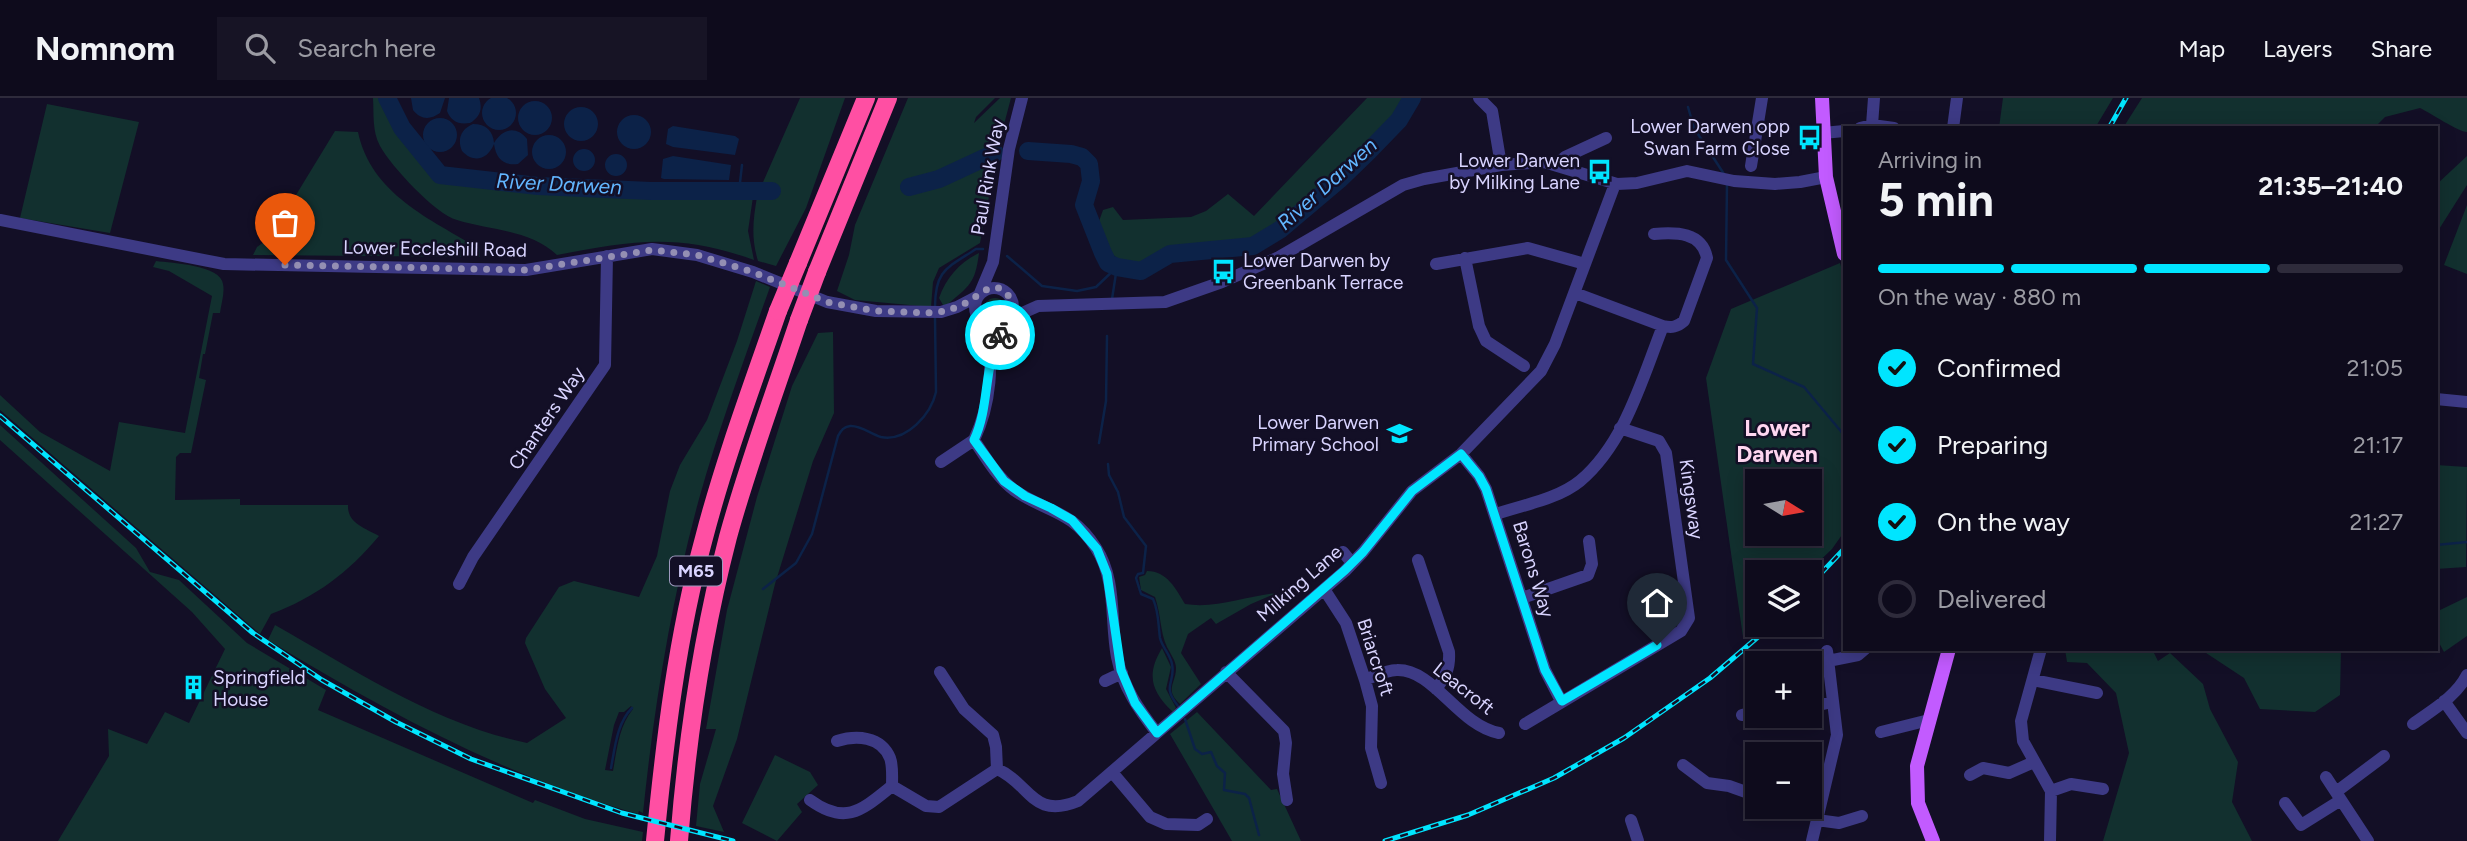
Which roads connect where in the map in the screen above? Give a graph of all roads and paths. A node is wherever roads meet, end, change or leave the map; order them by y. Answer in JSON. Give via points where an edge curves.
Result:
{"nodes":[{"id":1,"x":864,"y":98,"type":"edge"},
{"id":2,"x":888,"y":98,"type":"edge"},
{"id":3,"x":1022,"y":98,"type":"edge"},
{"id":4,"x":1479,"y":98,"type":"edge"},
{"id":5,"x":1762,"y":98,"type":"edge"},
{"id":6,"x":1822,"y":98,"type":"edge"},
{"id":7,"x":1874,"y":98,"type":"edge"},
{"id":8,"x":1957,"y":98,"type":"edge"},
{"id":9,"x":1866,"y":126,"type":"edge"},
{"id":10,"x":1953,"y":126,"type":"edge"},
{"id":11,"x":1843,"y":131,"type":"edge"},
{"id":12,"x":1824,"y":134,"type":"junction"},
{"id":13,"x":1606,"y":138,"type":"dead end"},
{"id":14,"x":1501,"y":165,"type":"junction"},
{"id":15,"x":1556,"y":165,"type":"junction"},
{"id":16,"x":1751,"y":166,"type":"dead end"},
{"id":17,"x":1826,"y":177,"type":"junction"},
{"id":18,"x":1616,"y":184,"type":"junction"},
{"id":19,"x":0,"y":220,"type":"edge"},
{"id":20,"x":1654,"y":234,"type":"dead end"},
{"id":21,"x":1843,"y":250,"type":"edge"},
{"id":22,"x":607,"y":256,"type":"junction"},
{"id":23,"x":1465,"y":258,"type":"junction"},
{"id":24,"x":993,"y":262,"type":"junction"},
{"id":25,"x":1436,"y":264,"type":"dead end"},
{"id":26,"x":1585,"y":264,"type":"junction"},
{"id":27,"x":1007,"y":292,"type":"junction"},
{"id":28,"x":1575,"y":293,"type":"junction"},
{"id":29,"x":979,"y":295,"type":"junction"},
{"id":30,"x":1038,"y":306,"type":"junction"},
{"id":31,"x":944,"y":311,"type":"junction"},
{"id":32,"x":1008,"y":320,"type":"junction"},
{"id":33,"x":981,"y":322,"type":"junction"},
{"id":34,"x":1663,"y":326,"type":"junction"},
{"id":35,"x":990,"y":357,"type":"junction"},
{"id":36,"x":1524,"y":366,"type":"dead end"},
{"id":37,"x":2438,"y":399,"type":"edge"},
{"id":38,"x":2467,"y":402,"type":"edge"},
{"id":39,"x":1620,"y":428,"type":"junction"},
{"id":40,"x":974,"y":440,"type":"junction"},
{"id":41,"x":1461,"y":454,"type":"junction"},
{"id":42,"x":941,"y":462,"type":"dead end"},
{"id":43,"x":1496,"y":514,"type":"junction"},
{"id":44,"x":1589,"y":541,"type":"dead end"},
{"id":45,"x":1343,"y":552,"type":"dead end"},
{"id":46,"x":1352,"y":564,"type":"junction"},
{"id":47,"x":1407,"y":571,"type":"dead end"},
{"id":48,"x":459,"y":584,"type":"dead end"},
{"id":49,"x":1324,"y":589,"type":"junction"},
{"id":50,"x":1522,"y":598,"type":"junction"},
{"id":51,"x":1863,"y":651,"type":"edge"},
{"id":52,"x":1948,"y":651,"type":"edge"},
{"id":53,"x":2040,"y":651,"type":"edge"},
{"id":54,"x":940,"y":672,"type":"dead end"},
{"id":55,"x":1226,"y":672,"type":"junction"},
{"id":56,"x":1122,"y":673,"type":"junction"},
{"id":57,"x":2467,"y":675,"type":"edge"},
{"id":58,"x":1365,"y":680,"type":"junction"},
{"id":59,"x":2033,"y":680,"type":"junction"},
{"id":60,"x":1105,"y":681,"type":"dead end"},
{"id":61,"x":1436,"y":689,"type":"junction"},
{"id":62,"x":2097,"y":693,"type":"dead end"},
{"id":63,"x":1562,"y":701,"type":"junction"},
{"id":64,"x":2444,"y":701,"type":"junction"},
{"id":65,"x":1832,"y":702,"type":"junction"},
{"id":66,"x":1822,"y":704,"type":"edge"},
{"id":67,"x":1745,"y":714,"type":"edge"},
{"id":68,"x":1741,"y":715,"type":"dead end"},
{"id":69,"x":1929,"y":720,"type":"junction"},
{"id":70,"x":1525,"y":724,"type":"dead end"},
{"id":71,"x":2413,"y":724,"type":"dead end"},
{"id":72,"x":1881,"y":732,"type":"dead end"},
{"id":73,"x":1157,"y":733,"type":"junction"},
{"id":74,"x":1499,"y":733,"type":"dead end"},
{"id":75,"x":2467,"y":733,"type":"edge"},
{"id":76,"x":837,"y":741,"type":"dead end"},
{"id":77,"x":2384,"y":756,"type":"dead end"},
{"id":78,"x":2034,"y":762,"type":"junction"},
{"id":79,"x":1683,"y":765,"type":"dead end"},
{"id":80,"x":997,"y":769,"type":"junction"},
{"id":81,"x":1112,"y":772,"type":"junction"},
{"id":82,"x":1970,"y":775,"type":"dead end"},
{"id":83,"x":2326,"y":777,"type":"dead end"},
{"id":84,"x":1381,"y":783,"type":"dead end"},
{"id":85,"x":1822,"y":784,"type":"edge"},
{"id":86,"x":892,"y":786,"type":"junction"},
{"id":87,"x":2103,"y":789,"type":"dead end"},
{"id":88,"x":2051,"y":791,"type":"junction"},
{"id":89,"x":1745,"y":792,"type":"edge"},
{"id":90,"x":2339,"y":796,"type":"junction"},
{"id":91,"x":810,"y":800,"type":"dead end"},
{"id":92,"x":1287,"y":800,"type":"dead end"},
{"id":93,"x":2285,"y":803,"type":"dead end"},
{"id":94,"x":1862,"y":816,"type":"dead end"},
{"id":95,"x":1207,"y":819,"type":"dead end"},
{"id":96,"x":1632,"y":820,"type":"dead end"},
{"id":97,"x":1816,"y":820,"type":"joint"},
{"id":98,"x":655,"y":841,"type":"edge"},
{"id":99,"x":679,"y":841,"type":"edge"},
{"id":100,"x":1638,"y":841,"type":"edge"},
{"id":101,"x":1812,"y":841,"type":"edge"},
{"id":102,"x":1933,"y":841,"type":"edge"},
{"id":103,"x":2050,"y":841,"type":"edge"},
{"id":104,"x":2368,"y":841,"type":"edge"}],
"edges":[{"from":1,"to":98,"type":"highway","number":"M65","bridge":true,"via":[[778,311],[720,479],[688,602],[665,737]]},
{"from":2,"to":99,"type":"highway","number":"M65","bridge":true,"via":[[799,320],[729,536],[689,741]]},
{"from":3,"to":24,"type":"street","name":"Paul Rink Way","via":[[1009,149]]},
{"from":4,"to":14,"type":"street","via":[[1492,111]]},
{"from":5,"to":16,"type":"street"},
{"from":6,"to":12,"type":"main road"},
{"from":7,"to":9,"type":"street"},
{"from":8,"to":10,"type":"street"},
{"from":11,"to":12,"type":"street"},
{"from":12,"to":17,"type":"main road"},
{"from":13,"to":15,"type":"street"},
{"from":14,"to":15,"type":"street"},
{"from":14,"to":30,"type":"street","via":[[1403,185],[1279,257],[1165,302]]},
{"from":15,"to":18,"type":"street"},
{"from":17,"to":18,"type":"street","via":[[1791,183],[1734,181],[1688,171]]},
{"from":17,"to":21,"type":"main road"},
{"from":18,"to":26,"type":"street","name":"Milking Lane"},
{"from":19,"to":22,"type":"street","name":"Lower Eccleshill Road","via":[[224,264],[526,270]]},
{"from":20,"to":34,"type":"street","via":[[1684,233],[1703,244],[1707,258],[1684,321],[1673,328]]},
{"from":22,"to":31,"type":"street","name":"Lower Eccleshill Road","via":[[652,250],[697,255],[827,302],[876,311]]},
{"from":22,"to":48,"type":"street","name":"Chanters Way","via":[[606,365]]},
{"from":23,"to":25,"type":"street"},
{"from":23,"to":26,"type":"street","via":[[1528,248]]},
{"from":23,"to":36,"type":"street","via":[[1486,341]]},
{"from":24,"to":27,"type":"street","name":"Paul Rink Way"},
{"from":24,"to":29,"type":"street","name":"Paul Rink Way"},
{"from":26,"to":28,"type":"street","name":"Milking Lane"},
{"from":27,"to":29,"type":"street","via":[[989,288]]},
{"from":27,"to":30,"type":"street"},
{"from":27,"to":32,"type":"street","via":[[1014,309]]},
{"from":28,"to":34,"type":"street"},
{"from":28,"to":41,"type":"street","name":"Milking Lane","via":[[1541,371]]},
{"from":29,"to":31,"type":"street","name":"Lower Eccleshill Road"},
{"from":29,"to":33,"type":"street","via":[[975,308]]},
{"from":30,"to":32,"type":"street"},
{"from":31,"to":33,"type":"street","name":"Lower Eccleshill Road"},
{"from":32,"to":33,"type":"street","via":[[995,326]]},
{"from":32,"to":35,"type":"street"},
{"from":33,"to":35,"type":"street"},
{"from":34,"to":39,"type":"street"},
{"from":35,"to":40,"type":"street","via":[[981,426]]},
{"from":37,"to":38,"type":"street"},
{"from":39,"to":43,"type":"street","via":[[1611,447],[1580,481],[1555,495]]},
{"from":39,"to":63,"type":"street","name":"Kingsway","via":[[1659,440],[1666,453],[1689,618],[1681,631]]},
{"from":40,"to":42,"type":"street"},
{"from":40,"to":56,"type":"street","via":[[1004,481],[1072,520],[1097,549],[1107,574]]},
{"from":41,"to":43,"type":"street","name":"Barons Way","via":[[1483,482]]},
{"from":41,"to":46,"type":"street","name":"Milking Lane","via":[[1412,491]]},
{"from":43,"to":50,"type":"street","name":"Barons Way"},
{"from":44,"to":50,"type":"street","via":[[1592,564],[1587,575]]},
{"from":45,"to":46,"type":"street"},
{"from":46,"to":49,"type":"street","name":"Milking Lane"},
{"from":47,"to":61,"type":"street","via":[[1420,563],[1448,652],[1446,676]]},
{"from":49,"to":55,"type":"street","name":"Milking Lane"},
{"from":49,"to":58,"type":"street","name":"Briarcroft","via":[[1346,623]]},
{"from":50,"to":63,"type":"street","name":"Barons Way","via":[[1545,670]]},
{"from":51,"to":65,"type":"street","via":[[1827,656]]},
{"from":52,"to":69,"type":"main road"},
{"from":53,"to":59,"type":"street"},
{"from":54,"to":80,"type":"street","via":[[964,709],[993,735]]},
{"from":55,"to":73,"type":"street","name":"Milking Lane"},
{"from":55,"to":92,"type":"street","via":[[1284,732]]},
{"from":56,"to":60,"type":"street"},
{"from":56,"to":73,"type":"street","via":[[1135,703]]},
{"from":57,"to":64,"type":"street"},
{"from":58,"to":61,"type":"street","name":"Leacroft","via":[[1408,671]]},
{"from":58,"to":84,"type":"street","name":"Briarcroft","via":[[1372,706],[1371,748]]},
{"from":59,"to":62,"type":"street"},
{"from":59,"to":78,"type":"street","via":[[2021,721],[2023,741]]},
{"from":61,"to":74,"type":"street","name":"Leacroft","via":[[1472,722]]},
{"from":63,"to":70,"type":"street","name":"Kingsway"},
{"from":64,"to":71,"type":"street"},
{"from":64,"to":75,"type":"street"},
{"from":65,"to":66,"type":"street"},
{"from":65,"to":85,"type":"street","via":[[1836,744]]},
{"from":67,"to":68,"type":"street"},
{"from":69,"to":72,"type":"street"},
{"from":69,"to":102,"type":"main road","via":[[1917,766],[1918,803]]},
{"from":73,"to":81,"type":"street","name":"Milking Lane"},
{"from":76,"to":86,"type":"street","via":[[858,737],[878,744],[890,758]]},
{"from":77,"to":90,"type":"street"},
{"from":78,"to":82,"type":"street","via":[[2009,774],[1983,768]]},
{"from":78,"to":88,"type":"street"},
{"from":79,"to":89,"type":"street","via":[[1707,783]]},
{"from":80,"to":81,"type":"street","name":"Milking Lane","via":[[1034,799],[1056,806],[1078,801]]},
{"from":80,"to":86,"type":"street","via":[[939,807],[926,806]]},
{"from":81,"to":95,"type":"street","via":[[1156,821],[1198,825]]},
{"from":83,"to":90,"type":"street"},
{"from":86,"to":91,"type":"street","via":[[865,807],[844,814],[827,811]]},
{"from":87,"to":88,"type":"street","via":[[2071,784]]},
{"from":88,"to":103,"type":"street"},
{"from":90,"to":93,"type":"street","via":[[2301,825]]},
{"from":90,"to":104,"type":"street"},
{"from":94,"to":97,"type":"street","via":[[1839,823]]},
{"from":96,"to":100,"type":"street"},
{"from":97,"to":101,"type":"street"}]}
